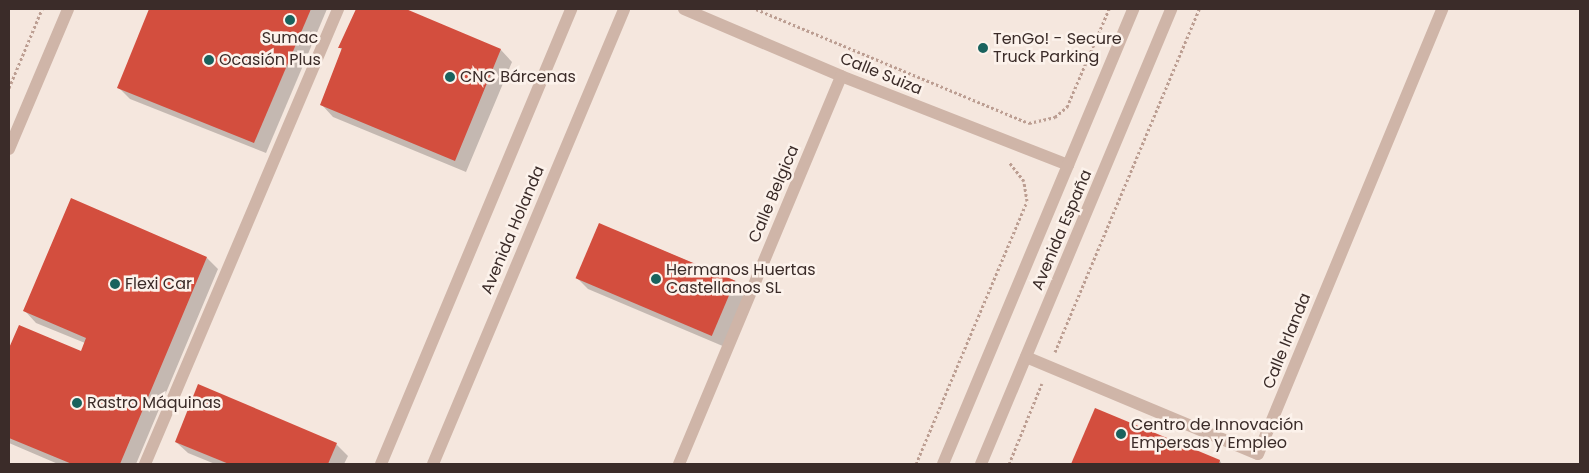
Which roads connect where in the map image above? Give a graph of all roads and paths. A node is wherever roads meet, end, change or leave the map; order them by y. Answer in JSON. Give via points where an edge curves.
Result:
{"nodes":[{"id":1,"x":42,"y":9,"type":"edge"},
{"id":2,"x":68,"y":9,"type":"edge"},
{"id":3,"x":338,"y":9,"type":"edge"},
{"id":4,"x":571,"y":9,"type":"edge"},
{"id":5,"x":624,"y":9,"type":"edge"},
{"id":6,"x":684,"y":9,"type":"edge"},
{"id":7,"x":756,"y":9,"type":"edge"},
{"id":8,"x":1109,"y":9,"type":"edge"},
{"id":9,"x":1133,"y":9,"type":"edge"},
{"id":10,"x":1172,"y":9,"type":"edge"},
{"id":11,"x":1199,"y":9,"type":"edge"},
{"id":12,"x":1442,"y":9,"type":"edge"},
{"id":13,"x":841,"y":76,"type":"junction"},
{"id":14,"x":9,"y":88,"type":"edge"},
{"id":15,"x":1016,"y":118,"type":"junction"},
{"id":16,"x":1007,"y":141,"type":"junction"},
{"id":17,"x":9,"y":149,"type":"edge"},
{"id":18,"x":1068,"y":165,"type":"junction"},
{"id":19,"x":1026,"y":357,"type":"junction"},
{"id":20,"x":1049,"y":367,"type":"junction"},
{"id":21,"x":145,"y":464,"type":"edge"},
{"id":22,"x":381,"y":464,"type":"edge"},
{"id":23,"x":433,"y":464,"type":"edge"},
{"id":24,"x":679,"y":464,"type":"edge"},
{"id":25,"x":916,"y":464,"type":"edge"},
{"id":26,"x":943,"y":464,"type":"edge"},
{"id":27,"x":981,"y":464,"type":"edge"},
{"id":28,"x":1009,"y":464,"type":"edge"}],
"edges":[{"from":1,"to":14,"type":"path"},
{"from":2,"to":17,"type":"street"},
{"from":3,"to":21,"type":"street"},
{"from":4,"to":22,"type":"street","name":"Avenida Holanda"},
{"from":5,"to":23,"type":"street","name":"Avenida Holanda"},
{"from":6,"to":13,"type":"street","name":"Calle Suiza"},
{"from":7,"to":15,"type":"path"},
{"from":8,"to":15,"type":"path","via":[[1067,107],[1041,122]]},
{"from":9,"to":18,"type":"street","name":"Avenida España"},
{"from":10,"to":19,"type":"street","name":"Avenida España"},
{"from":11,"to":20,"type":"path"},
{"from":12,"to":20,"type":"street","name":"Calle Irlanda","via":[[1258,454]]},
{"from":13,"to":16,"type":"street","name":"Calle Suiza"},
{"from":13,"to":24,"type":"street","name":"Calle Belgica"},
{"from":15,"to":16,"type":"path"},
{"from":16,"to":18,"type":"street","name":"Calle Suiza"},
{"from":16,"to":25,"type":"path","via":[[1001,156],[1015,167],[1024,181],[1027,200]]},
{"from":18,"to":26,"type":"street","name":"Avenida España"},
{"from":19,"to":20,"type":"street","name":"Calle Irlanda"},
{"from":19,"to":27,"type":"street","name":"Avenida España"},
{"from":20,"to":28,"type":"path"}]}
